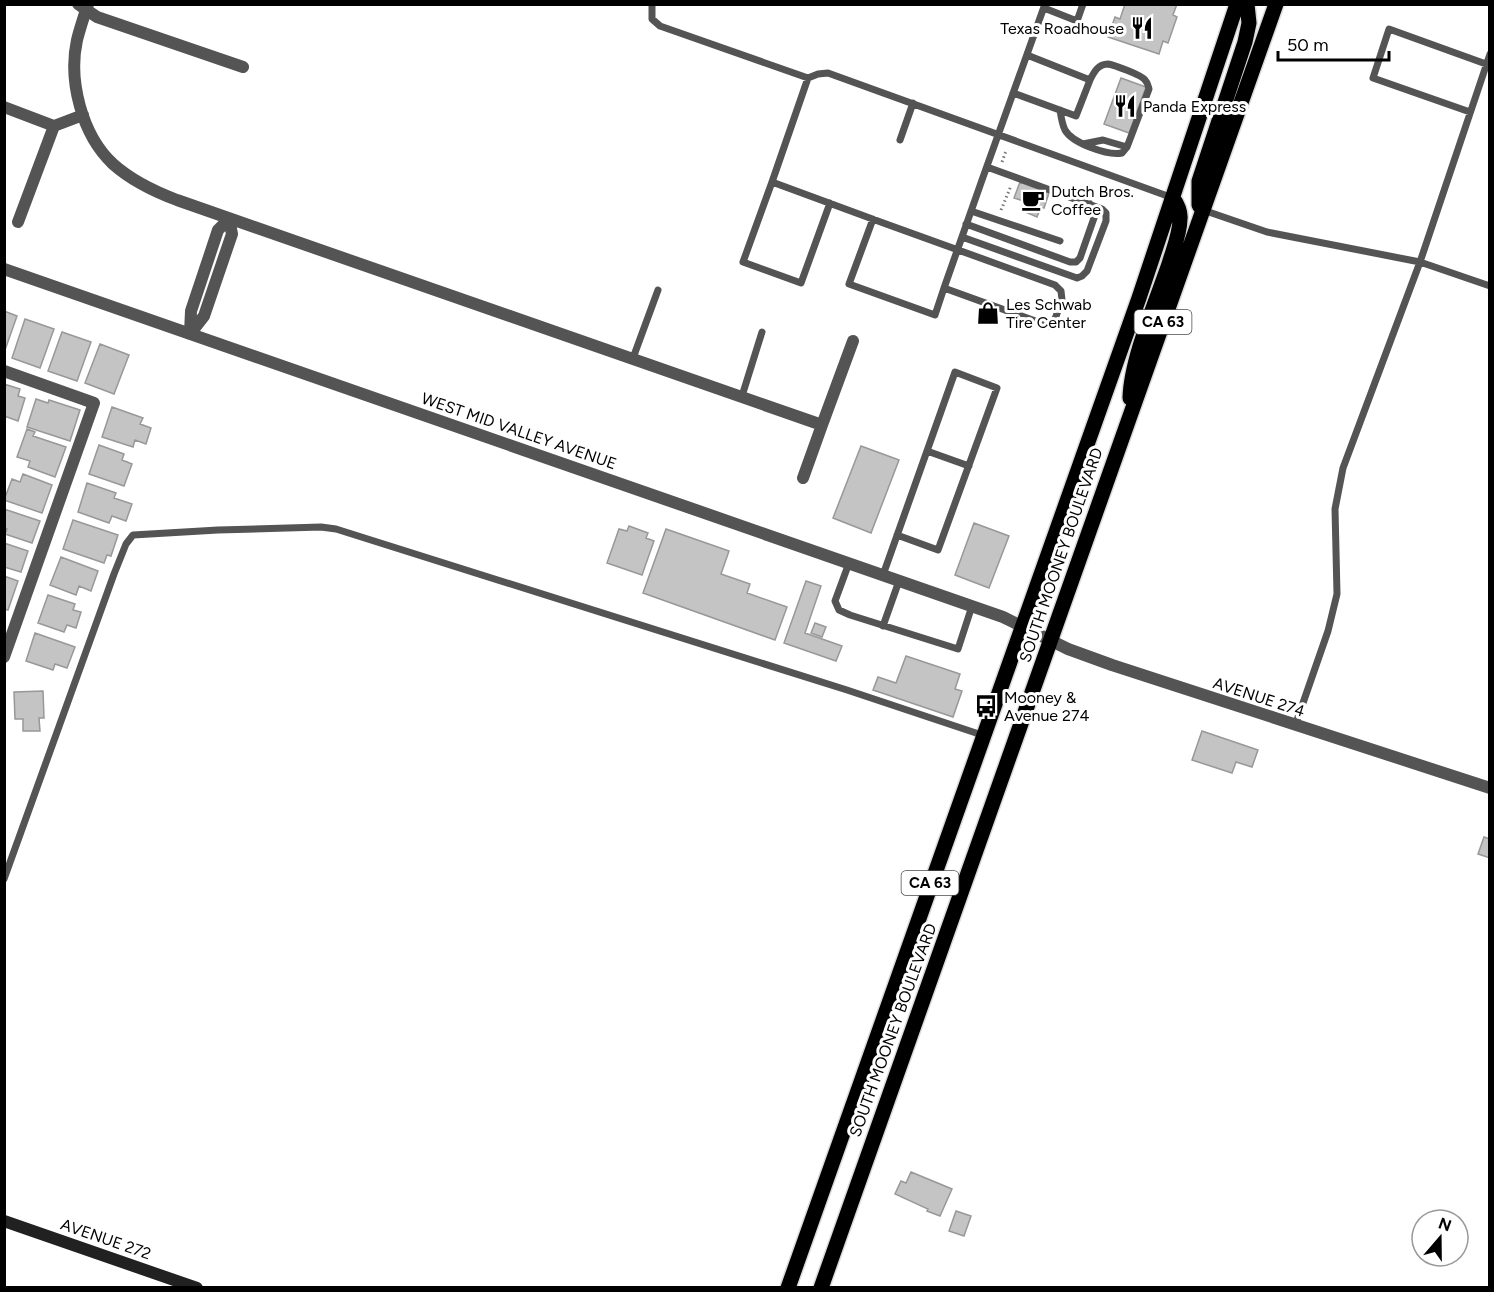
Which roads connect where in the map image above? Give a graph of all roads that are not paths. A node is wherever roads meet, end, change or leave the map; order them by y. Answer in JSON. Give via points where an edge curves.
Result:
{"nodes":[{"id":1,"x":652,"y":4,"type":"edge"},
{"id":2,"x":1083,"y":4,"type":"edge"},
{"id":3,"x":1237,"y":4,"type":"edge"},
{"id":4,"x":1247,"y":4,"type":"edge"},
{"id":5,"x":1276,"y":4,"type":"edge"},
{"id":6,"x":84,"y":6,"type":"edge"},
{"id":7,"x":1044,"y":6,"type":"edge"},
{"id":8,"x":1490,"y":54,"type":"edge"},
{"id":9,"x":1027,"y":55,"type":"junction"},
{"id":10,"x":1486,"y":64,"type":"junction"},
{"id":11,"x":243,"y":67,"type":"dead end"},
{"id":12,"x":808,"y":78,"type":"junction"},
{"id":13,"x":1090,"y":80,"type":"junction"},
{"id":14,"x":1013,"y":93,"type":"junction"},
{"id":15,"x":913,"y":104,"type":"junction"},
{"id":16,"x":4,"y":107,"type":"edge"},
{"id":17,"x":1060,"y":110,"type":"junction"},
{"id":18,"x":1470,"y":112,"type":"junction"},
{"id":19,"x":83,"y":115,"type":"junction"},
{"id":20,"x":54,"y":126,"type":"junction"},
{"id":21,"x":998,"y":134,"type":"junction"},
{"id":22,"x":900,"y":140,"type":"dead end"},
{"id":23,"x":1083,"y":144,"type":"junction"},
{"id":24,"x":1127,"y":147,"type":"junction"},
{"id":25,"x":987,"y":167,"type":"junction"},
{"id":26,"x":772,"y":182,"type":"junction"},
{"id":27,"x":1173,"y":198,"type":"junction"},
{"id":28,"x":830,"y":203,"type":"junction"},
{"id":29,"x":1090,"y":204,"type":"junction"},
{"id":30,"x":1203,"y":210,"type":"junction"},
{"id":31,"x":971,"y":211,"type":"junction"},
{"id":32,"x":229,"y":219,"type":"junction"},
{"id":33,"x":873,"y":219,"type":"junction"},
{"id":34,"x":18,"y":222,"type":"dead end"},
{"id":35,"x":966,"y":224,"type":"junction"},
{"id":36,"x":962,"y":237,"type":"junction"},
{"id":37,"x":1060,"y":241,"type":"dead end"},
{"id":38,"x":957,"y":250,"type":"junction"},
{"id":39,"x":1420,"y":262,"type":"junction"},
{"id":40,"x":4,"y":269,"type":"edge"},
{"id":41,"x":1490,"y":286,"type":"edge"},
{"id":42,"x":944,"y":288,"type":"junction"},
{"id":43,"x":658,"y":290,"type":"dead end"},
{"id":44,"x":762,"y":332,"type":"dead end"},
{"id":45,"x":190,"y":334,"type":"junction"},
{"id":46,"x":853,"y":340,"type":"dead end"},
{"id":47,"x":633,"y":358,"type":"junction"},
{"id":48,"x":4,"y":371,"type":"edge"},
{"id":49,"x":742,"y":396,"type":"junction"},
{"id":50,"x":1130,"y":416,"type":"junction"},
{"id":51,"x":822,"y":425,"type":"junction"},
{"id":52,"x":927,"y":451,"type":"junction"},
{"id":53,"x":969,"y":466,"type":"junction"},
{"id":54,"x":803,"y":478,"type":"dead end"},
{"id":55,"x":897,"y":535,"type":"junction"},
{"id":56,"x":849,"y":563,"type":"junction"},
{"id":57,"x":883,"y":575,"type":"junction"},
{"id":58,"x":900,"y":581,"type":"junction"},
{"id":59,"x":972,"y":606,"type":"junction"},
{"id":60,"x":883,"y":626,"type":"junction"},
{"id":61,"x":1022,"y":626,"type":"junction"},
{"id":62,"x":1050,"y":640,"type":"junction"},
{"id":63,"x":4,"y":657,"type":"edge"},
{"id":64,"x":1295,"y":726,"type":"junction"},
{"id":65,"x":982,"y":735,"type":"junction"},
{"id":66,"x":1490,"y":788,"type":"edge"},
{"id":67,"x":4,"y":879,"type":"edge"},
{"id":68,"x":4,"y":1221,"type":"edge"},
{"id":69,"x":197,"y":1287,"type":"edge"},
{"id":70,"x":788,"y":1287,"type":"edge"},
{"id":71,"x":821,"y":1287,"type":"edge"}],
"edges":[{"from":1,"to":12,"type":"lane","via":[[652,19],[660,26]]},
{"from":2,"to":7,"type":"lane","via":[[1077,21]]},
{"from":3,"to":27,"type":"main road","name":"SOUTH MOONEY BOULEVARD","number":"CA 63"},
{"from":4,"to":30,"type":"main road","via":[[1245,42],[1199,181],[1199,205]]},
{"from":5,"to":30,"type":"main road","name":"SOUTH MOONEY BOULEVARD","number":"CA 63"},
{"from":6,"to":11,"type":"street","via":[[97,17]]},
{"from":6,"to":19,"type":"street","via":[[74,67]]},
{"from":7,"to":9,"type":"lane"},
{"from":8,"to":10,"type":"lane"},
{"from":9,"to":13,"type":"lane"},
{"from":9,"to":14,"type":"lane"},
{"from":10,"to":18,"type":"lane"},
{"from":10,"to":18,"type":"lane","via":[[1389,29],[1373,78]]},
{"from":12,"to":15,"type":"lane","via":[[828,73]]},
{"from":12,"to":26,"type":"lane"},
{"from":13,"to":17,"type":"lane","via":[[1076,117]]},
{"from":13,"to":24,"type":"lane","via":[[1094,71],[1108,64],[1147,81],[1149,89]]},
{"from":14,"to":17,"type":"lane"},
{"from":14,"to":21,"type":"lane"},
{"from":15,"to":21,"type":"lane"},
{"from":15,"to":22,"type":"lane"},
{"from":16,"to":20,"type":"street"},
{"from":17,"to":23,"type":"lane","via":[[1063,128]]},
{"from":18,"to":39,"type":"lane"},
{"from":19,"to":20,"type":"street"},
{"from":19,"to":32,"type":"street","via":[[111,162],[130,177],[150,190]]},
{"from":20,"to":34,"type":"street"},
{"from":21,"to":25,"type":"lane"},
{"from":21,"to":27,"type":"lane"},
{"from":23,"to":24,"type":"lane","via":[[1103,140]]},
{"from":23,"to":24,"type":"lane","via":[[1115,154]]},
{"from":25,"to":29,"type":"lane"},
{"from":25,"to":31,"type":"lane"},
{"from":26,"to":28,"type":"lane"},
{"from":26,"to":28,"type":"lane","via":[[743,262],[801,283]]},
{"from":27,"to":50,"type":"main road","via":[[1181,218],[1130,384]]},
{"from":27,"to":61,"type":"main road","name":"SOUTH MOONEY BOULEVARD","number":"CA 63"},
{"from":28,"to":33,"type":"lane"},
{"from":29,"to":35,"type":"lane","via":[[1094,219],[1076,262]]},
{"from":29,"to":36,"type":"lane","via":[[1106,213],[1106,221],[1087,271],[1077,278]]},
{"from":30,"to":39,"type":"lane","via":[[1267,232]]},
{"from":30,"to":50,"type":"main road","name":"SOUTH MOONEY BOULEVARD","number":"CA 63"},
{"from":31,"to":35,"type":"lane"},
{"from":31,"to":37,"type":"lane"},
{"from":32,"to":45,"type":"street","via":[[232,234],[204,316]]},
{"from":32,"to":47,"type":"street"},
{"from":33,"to":38,"type":"lane"},
{"from":33,"to":42,"type":"lane","via":[[849,284],[935,315]]},
{"from":35,"to":36,"type":"lane"},
{"from":36,"to":38,"type":"lane"},
{"from":38,"to":42,"type":"lane"},
{"from":38,"to":42,"type":"lane","via":[[1054,285],[1061,291],[1062,300],[1052,327]]},
{"from":39,"to":41,"type":"lane"},
{"from":39,"to":64,"type":"lane","via":[[1343,468],[1335,509],[1336,594],[1328,631]]},
{"from":40,"to":45,"type":"street","name":"WEST MID VALLEY AVENUE"},
{"from":43,"to":47,"type":"lane"},
{"from":44,"to":49,"type":"lane"},
{"from":45,"to":56,"type":"street","name":"WEST MID VALLEY AVENUE"},
{"from":46,"to":51,"type":"street"},
{"from":47,"to":49,"type":"street"},
{"from":48,"to":63,"type":"street","via":[[94,403]]},
{"from":49,"to":51,"type":"street"},
{"from":50,"to":62,"type":"main road","name":"SOUTH MOONEY BOULEVARD","number":"CA 63"},
{"from":51,"to":54,"type":"street"},
{"from":52,"to":53,"type":"lane"},
{"from":52,"to":53,"type":"lane","via":[[955,372],[997,388]]},
{"from":52,"to":55,"type":"lane"},
{"from":53,"to":55,"type":"lane","via":[[938,550]]},
{"from":55,"to":57,"type":"lane"},
{"from":56,"to":57,"type":"street","name":"WEST MID VALLEY AVENUE"},
{"from":56,"to":60,"type":"lane","via":[[836,606]]},
{"from":57,"to":58,"type":"street","name":"WEST MID VALLEY AVENUE"},
{"from":58,"to":59,"type":"street","name":"WEST MID VALLEY AVENUE"},
{"from":58,"to":60,"type":"lane"},
{"from":59,"to":60,"type":"lane","via":[[958,649]]},
{"from":59,"to":61,"type":"street","name":"WEST MID VALLEY AVENUE"},
{"from":61,"to":62,"type":"street","name":"AVENUE 274"},
{"from":61,"to":65,"type":"main road","name":"SOUTH MOONEY BOULEVARD","number":"CA 63"},
{"from":62,"to":64,"type":"street","name":"AVENUE 274"},
{"from":62,"to":71,"type":"main road","name":"SOUTH MOONEY BOULEVARD","number":"CA 63"},
{"from":64,"to":66,"type":"street","name":"AVENUE 274"},
{"from":65,"to":67,"type":"lane","via":[[336,529],[133,535],[114,574]]},
{"from":65,"to":70,"type":"main road","name":"SOUTH MOONEY BOULEVARD","number":"CA 63"},
{"from":68,"to":69,"type":"street","name":"AVENUE 272"}]}
